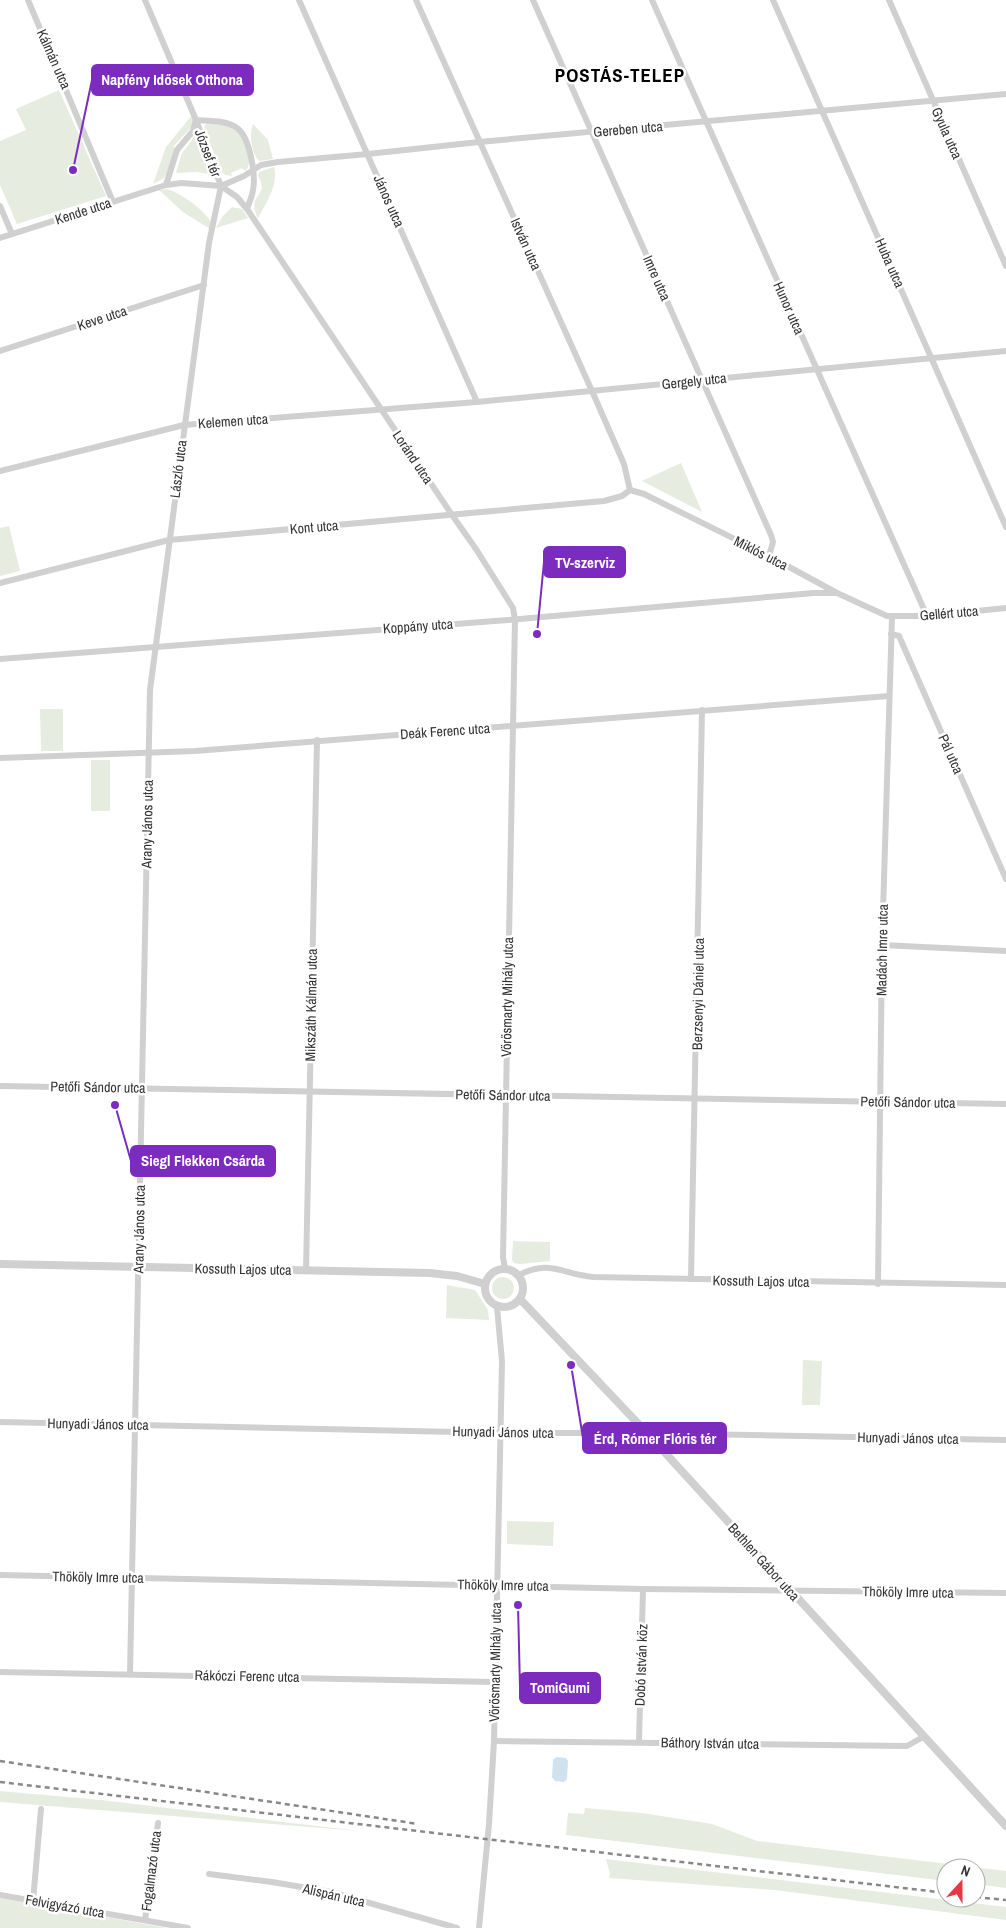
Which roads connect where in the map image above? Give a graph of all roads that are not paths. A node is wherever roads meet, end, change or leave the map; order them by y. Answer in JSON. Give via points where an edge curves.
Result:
{"nodes":[{"id":1,"x":28,"y":0,"type":"edge"},
{"id":2,"x":145,"y":0,"type":"edge"},
{"id":3,"x":299,"y":0,"type":"edge"},
{"id":4,"x":416,"y":0,"type":"edge"},
{"id":5,"x":533,"y":0,"type":"edge"},
{"id":6,"x":652,"y":0,"type":"edge"},
{"id":7,"x":773,"y":0,"type":"edge"},
{"id":8,"x":889,"y":0,"type":"edge"},
{"id":9,"x":1006,"y":94,"type":"edge"},
{"id":10,"x":933,"y":101,"type":"junction"},
{"id":11,"x":823,"y":111,"type":"junction"},
{"id":12,"x":196,"y":120,"type":"junction"},
{"id":13,"x":706,"y":121,"type":"junction"},
{"id":14,"x":592,"y":132,"type":"junction"},
{"id":15,"x":479,"y":142,"type":"junction"},
{"id":16,"x":368,"y":154,"type":"junction"},
{"id":17,"x":252,"y":170,"type":"junction"},
{"id":18,"x":166,"y":185,"type":"junction"},
{"id":19,"x":221,"y":186,"type":"junction"},
{"id":20,"x":113,"y":202,"type":"junction"},
{"id":21,"x":0,"y":206,"type":"edge"},
{"id":22,"x":247,"y":208,"type":"junction"},
{"id":23,"x":12,"y":234,"type":"junction"},
{"id":24,"x":0,"y":238,"type":"edge"},
{"id":25,"x":1006,"y":266,"type":"edge"},
{"id":26,"x":204,"y":285,"type":"junction"},
{"id":27,"x":0,"y":351,"type":"edge"},
{"id":28,"x":1006,"y":352,"type":"edge"},
{"id":29,"x":932,"y":359,"type":"junction"},
{"id":30,"x":816,"y":368,"type":"junction"},
{"id":31,"x":702,"y":380,"type":"junction"},
{"id":32,"x":592,"y":390,"type":"junction"},
{"id":33,"x":477,"y":402,"type":"junction"},
{"id":34,"x":381,"y":409,"type":"junction"},
{"id":35,"x":184,"y":424,"type":"junction"},
{"id":36,"x":0,"y":471,"type":"edge"},
{"id":37,"x":630,"y":490,"type":"junction"},
{"id":38,"x":452,"y":515,"type":"junction"},
{"id":39,"x":1006,"y":526,"type":"edge"},
{"id":40,"x":169,"y":540,"type":"junction"},
{"id":41,"x":769,"y":556,"type":"junction"},
{"id":42,"x":0,"y":583,"type":"edge"},
{"id":43,"x":837,"y":593,"type":"junction"},
{"id":44,"x":1005,"y":610,"type":"edge"},
{"id":45,"x":926,"y":616,"type":"junction"},
{"id":46,"x":892,"y":617,"type":"junction"},
{"id":47,"x":515,"y":619,"type":"junction"},
{"id":48,"x":891,"y":634,"type":"junction"},
{"id":49,"x":156,"y":646,"type":"junction"},
{"id":50,"x":0,"y":659,"type":"edge"},
{"id":51,"x":889,"y":696,"type":"junction"},
{"id":52,"x":702,"y":710,"type":"junction"},
{"id":53,"x":512,"y":726,"type":"junction"},
{"id":54,"x":317,"y":740,"type":"junction"},
{"id":55,"x":148,"y":754,"type":"junction"},
{"id":56,"x":0,"y":758,"type":"edge"},
{"id":57,"x":1006,"y":878,"type":"edge"},
{"id":58,"x":882,"y":945,"type":"junction"},
{"id":59,"x":1006,"y":951,"type":"edge"},
{"id":60,"x":0,"y":1086,"type":"edge"},
{"id":61,"x":142,"y":1088,"type":"junction"},
{"id":62,"x":308,"y":1091,"type":"junction"},
{"id":63,"x":505,"y":1095,"type":"junction"},
{"id":64,"x":696,"y":1100,"type":"junction"},
{"id":65,"x":880,"y":1102,"type":"junction"},
{"id":66,"x":1006,"y":1104,"type":"edge"},
{"id":67,"x":0,"y":1264,"type":"edge"},
{"id":68,"x":138,"y":1267,"type":"junction"},
{"id":69,"x":505,"y":1269,"type":"junction"},
{"id":70,"x":306,"y":1270,"type":"junction"},
{"id":71,"x":518,"y":1275,"type":"junction"},
{"id":72,"x":691,"y":1279,"type":"junction"},
{"id":73,"x":485,"y":1284,"type":"junction"},
{"id":74,"x":878,"y":1284,"type":"junction"},
{"id":75,"x":1006,"y":1286,"type":"edge"},
{"id":76,"x":520,"y":1299,"type":"junction"},
{"id":77,"x":497,"y":1306,"type":"junction"},
{"id":78,"x":0,"y":1422,"type":"edge"},
{"id":79,"x":135,"y":1424,"type":"junction"},
{"id":80,"x":501,"y":1432,"type":"junction"},
{"id":81,"x":647,"y":1433,"type":"junction"},
{"id":82,"x":1006,"y":1440,"type":"edge"},
{"id":83,"x":0,"y":1575,"type":"edge"},
{"id":84,"x":133,"y":1578,"type":"junction"},
{"id":85,"x":497,"y":1585,"type":"junction"},
{"id":86,"x":643,"y":1589,"type":"junction"},
{"id":87,"x":789,"y":1590,"type":"junction"},
{"id":88,"x":1006,"y":1593,"type":"edge"},
{"id":89,"x":0,"y":1672,"type":"edge"},
{"id":90,"x":130,"y":1674,"type":"junction"},
{"id":91,"x":494,"y":1682,"type":"junction"},
{"id":92,"x":923,"y":1736,"type":"junction"},
{"id":93,"x":494,"y":1741,"type":"junction"},
{"id":94,"x":639,"y":1742,"type":"junction"},
{"id":95,"x":41,"y":1809,"type":"dead end"},
{"id":96,"x":158,"y":1823,"type":"dead end"},
{"id":97,"x":1006,"y":1826,"type":"edge"},
{"id":98,"x":209,"y":1874,"type":"dead end"},
{"id":99,"x":0,"y":1895,"type":"edge"},
{"id":100,"x":33,"y":1901,"type":"junction"},
{"id":101,"x":145,"y":1920,"type":"junction"},
{"id":102,"x":188,"y":1928,"type":"edge"},
{"id":103,"x":457,"y":1928,"type":"edge"},
{"id":104,"x":479,"y":1928,"type":"edge"}],
"edges":[{"from":1,"to":20,"type":"street","name":"Kálmán utca"},
{"from":2,"to":12,"type":"street"},
{"from":3,"to":16,"type":"street","name":"János utca"},
{"from":4,"to":15,"type":"street","name":"István utca"},
{"from":5,"to":14,"type":"street","name":"Imre utca"},
{"from":6,"to":13,"type":"street","name":"Hunor utca"},
{"from":7,"to":11,"type":"street","name":"Huba utca"},
{"from":8,"to":10,"type":"street","name":"Gyula utca"},
{"from":9,"to":10,"type":"street","name":"Gereben utca"},
{"from":10,"to":11,"type":"street","name":"Gereben utca"},
{"from":10,"to":25,"type":"street","name":"Gyula utca"},
{"from":11,"to":13,"type":"street","name":"Gereben utca"},
{"from":11,"to":29,"type":"street","name":"Huba utca"},
{"from":12,"to":17,"type":"street","name":"József tér","via":[[225,123],[239,129],[247,143]]},
{"from":12,"to":18,"type":"street","name":"József tér","via":[[193,131],[177,150]]},
{"from":12,"to":19,"type":"street","name":"József tér"},
{"from":13,"to":14,"type":"street","name":"Gereben utca"},
{"from":13,"to":30,"type":"street","name":"Hunor utca"},
{"from":14,"to":15,"type":"street","name":"Gereben utca"},
{"from":14,"to":31,"type":"street","name":"Imre utca"},
{"from":15,"to":16,"type":"street","name":"Gereben utca"},
{"from":15,"to":32,"type":"street","name":"István utca"},
{"from":16,"to":17,"type":"street","name":"Gereben utca","via":[[278,162]]},
{"from":16,"to":33,"type":"street","name":"János utca"},
{"from":17,"to":19,"type":"street","name":"József tér"},
{"from":17,"to":22,"type":"street","name":"József tér","via":[[253,191]]},
{"from":18,"to":19,"type":"street","name":"József tér"},
{"from":18,"to":20,"type":"street","name":"Kende utca"},
{"from":19,"to":22,"type":"street","name":"József tér"},
{"from":19,"to":26,"type":"street","name":"László utca"},
{"from":20,"to":23,"type":"street","name":"Kende utca"},
{"from":21,"to":23,"type":"street"},
{"from":22,"to":34,"type":"street","name":"Loránd utca"},
{"from":23,"to":24,"type":"street","name":"Kende utca"},
{"from":26,"to":27,"type":"street","name":"Keve utca"},
{"from":26,"to":35,"type":"street","name":"László utca"},
{"from":28,"to":29,"type":"street","name":"Gergely utca"},
{"from":29,"to":30,"type":"street","name":"Gergely utca"},
{"from":29,"to":39,"type":"street","name":"Huba utca"},
{"from":30,"to":31,"type":"street","name":"Gergely utca"},
{"from":30,"to":45,"type":"street","name":"Hunor utca"},
{"from":31,"to":32,"type":"street","name":"Gergely utca"},
{"from":31,"to":41,"type":"street","name":"Imre utca","via":[[771,535],[773,548]]},
{"from":32,"to":33,"type":"street","name":"Gergely utca"},
{"from":32,"to":37,"type":"street","name":"István utca","via":[[624,464]]},
{"from":33,"to":34,"type":"street","name":"Gergely utca"},
{"from":34,"to":35,"type":"street","name":"Kelemen utca"},
{"from":34,"to":38,"type":"street","name":"Loránd utca"},
{"from":35,"to":36,"type":"street","name":"Kelemen utca"},
{"from":35,"to":40,"type":"street","name":"László utca"},
{"from":37,"to":38,"type":"street","name":"Kont utca","via":[[604,501]]},
{"from":37,"to":41,"type":"street","name":"Miklós utca"},
{"from":38,"to":40,"type":"street","name":"Kont utca"},
{"from":38,"to":47,"type":"street","name":"Loránd utca","via":[[513,608]]},
{"from":40,"to":42,"type":"street","name":"Kont utca"},
{"from":40,"to":49,"type":"street","name":"László utca"},
{"from":41,"to":43,"type":"street","name":"Miklós utca"},
{"from":43,"to":46,"type":"street","name":"Miklós utca"},
{"from":43,"to":47,"type":"street","name":"Koppány utca"},
{"from":44,"to":45,"type":"street","name":"Gellért utca"},
{"from":45,"to":46,"type":"street","name":"Gellért utca"},
{"from":46,"to":48,"type":"street","name":"Madách Imre utca"},
{"from":47,"to":49,"type":"street","name":"Koppány utca"},
{"from":47,"to":53,"type":"street","name":"Loránd utca"},
{"from":48,"to":51,"type":"street","name":"Madách Imre utca"},
{"from":48,"to":57,"type":"street","name":"Pál utca","via":[[899,636]]},
{"from":49,"to":50,"type":"street","name":"Koppány utca"},
{"from":49,"to":55,"type":"street","name":"László utca","via":[[150,690]]},
{"from":51,"to":52,"type":"street","name":"Deák Ferenc utca"},
{"from":51,"to":58,"type":"street","name":"Madách Imre utca"},
{"from":52,"to":53,"type":"street","name":"Deák Ferenc utca"},
{"from":52,"to":64,"type":"street","name":"Berzsenyi Dániel utca"},
{"from":53,"to":54,"type":"street","name":"Deák Ferenc utca"},
{"from":53,"to":63,"type":"street","name":"Vörösmarty Mihály utca"},
{"from":54,"to":55,"type":"street","name":"Deák Ferenc utca"},
{"from":54,"to":62,"type":"street","name":"Mikszáth Kálmán utca"},
{"from":55,"to":56,"type":"street","name":"Deák Ferenc utca"},
{"from":55,"to":61,"type":"street","name":"Arany János utca"},
{"from":58,"to":59,"type":"street"},
{"from":58,"to":65,"type":"street","name":"Madách Imre utca"},
{"from":60,"to":61,"type":"street","name":"Petőfi Sándor utca"},
{"from":61,"to":62,"type":"street","name":"Petőfi Sándor utca"},
{"from":61,"to":68,"type":"street","name":"Arany János utca"},
{"from":62,"to":63,"type":"street","name":"Petőfi Sándor utca"},
{"from":62,"to":70,"type":"street","name":"Mikszáth Kálmán utca"},
{"from":63,"to":64,"type":"street","name":"Petőfi Sándor utca"},
{"from":63,"to":69,"type":"street","name":"Vörösmarty Mihály utca"},
{"from":64,"to":65,"type":"street","name":"Petőfi Sándor utca"},
{"from":64,"to":72,"type":"street","name":"Berzsenyi Dániel utca"},
{"from":65,"to":66,"type":"street","name":"Petőfi Sándor utca"},
{"from":65,"to":74,"type":"street","name":"Madách Imre utca"},
{"from":67,"to":68,"type":"street","name":"Kossuth Lajos utca"},
{"from":68,"to":70,"type":"street","name":"Kossuth Lajos utca"},
{"from":68,"to":79,"type":"street","name":"Arany János utca"},
{"from":69,"to":71,"type":"street"},
{"from":69,"to":73,"type":"street","via":[[492,1272]]},
{"from":70,"to":73,"type":"street","name":"Kossuth Lajos utca","via":[[437,1274],[464,1277]]},
{"from":71,"to":72,"type":"street","name":"Kossuth Lajos utca","via":[[536,1268],[552,1267],[594,1277]]},
{"from":71,"to":76,"type":"street","via":[[523,1287]]},
{"from":72,"to":74,"type":"street","name":"Kossuth Lajos utca"},
{"from":73,"to":77,"type":"street","via":[[488,1300]]},
{"from":74,"to":75,"type":"street","name":"Kossuth Lajos utca"},
{"from":76,"to":77,"type":"street","via":[[510,1307]]},
{"from":76,"to":81,"type":"street","name":"Bethlen Gábor utca"},
{"from":77,"to":80,"type":"street","name":"Vörösmarty Mihály utca","via":[[502,1362]]},
{"from":78,"to":79,"type":"street","name":"Hunyadi János utca"},
{"from":79,"to":80,"type":"street","name":"Hunyadi János utca"},
{"from":79,"to":84,"type":"street","name":"Arany János utca"},
{"from":80,"to":81,"type":"street","name":"Hunyadi János utca"},
{"from":80,"to":85,"type":"street","name":"Vörösmarty Mihály utca"},
{"from":81,"to":82,"type":"street","name":"Hunyadi János utca"},
{"from":81,"to":87,"type":"street","name":"Bethlen Gábor utca"},
{"from":83,"to":84,"type":"street","name":"Thököly Imre utca"},
{"from":84,"to":85,"type":"street","name":"Thököly Imre utca"},
{"from":84,"to":90,"type":"street","name":"Arany János utca"},
{"from":85,"to":86,"type":"street","name":"Thököly Imre utca"},
{"from":85,"to":91,"type":"street","name":"Vörösmarty Mihály utca"},
{"from":86,"to":87,"type":"street","name":"Thököly Imre utca"},
{"from":86,"to":94,"type":"street","name":"Dobó István köz"},
{"from":87,"to":88,"type":"street","name":"Thököly Imre utca"},
{"from":87,"to":92,"type":"street","name":"Bethlen Gábor utca"},
{"from":89,"to":90,"type":"street","name":"Rákóczi Ferenc utca"},
{"from":90,"to":91,"type":"street","name":"Rákóczi Ferenc utca"},
{"from":91,"to":93,"type":"street","name":"Vörösmarty Mihály utca"},
{"from":92,"to":94,"type":"street","name":"Báthory István utca","via":[[907,1746]]},
{"from":92,"to":97,"type":"street","name":"Bethlen Gábor utca"},
{"from":93,"to":94,"type":"street","name":"Báthory István utca"},
{"from":93,"to":104,"type":"street","name":"Vörösmarty Mihály utca"},
{"from":95,"to":100,"type":"street"},
{"from":96,"to":101,"type":"street","name":"Fogalmazó utca"},
{"from":98,"to":103,"type":"street","name":"Alispán utca","via":[[331,1892]]},
{"from":99,"to":100,"type":"street","name":"Felvigyázó utca"},
{"from":100,"to":101,"type":"street","name":"Felvigyázó utca"},
{"from":101,"to":102,"type":"street","name":"Felvigyázó utca"}]}
